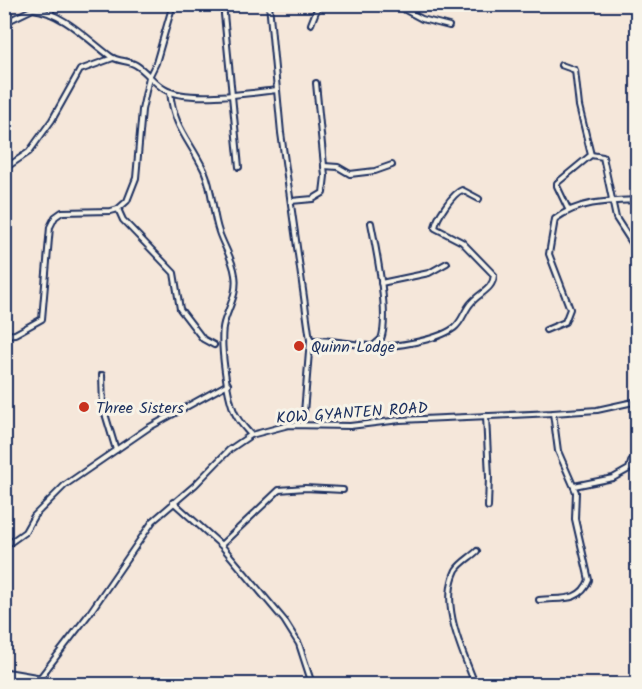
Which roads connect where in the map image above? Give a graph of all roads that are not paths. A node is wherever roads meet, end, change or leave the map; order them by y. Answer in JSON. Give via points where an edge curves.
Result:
{"nodes":[{"id":1,"x":51,"y":4,"type":"edge"},
{"id":2,"x":173,"y":4,"type":"edge"},
{"id":3,"x":223,"y":4,"type":"edge"},
{"id":4,"x":269,"y":4,"type":"edge"},
{"id":5,"x":320,"y":4,"type":"edge"},
{"id":6,"x":394,"y":4,"type":"edge"},
{"id":7,"x":51,"y":14,"type":"junction"},
{"id":8,"x":4,"y":23,"type":"edge"},
{"id":9,"x":311,"y":24,"type":"dead end"},
{"id":10,"x":449,"y":26,"type":"dead end"},
{"id":11,"x":113,"y":58,"type":"junction"},
{"id":12,"x":561,"y":65,"type":"dead end"},
{"id":13,"x":149,"y":77,"type":"junction"},
{"id":14,"x":316,"y":83,"type":"dead end"},
{"id":15,"x":277,"y":90,"type":"junction"},
{"id":16,"x":170,"y":92,"type":"junction"},
{"id":17,"x":231,"y":96,"type":"junction"},
{"id":18,"x":591,"y":155,"type":"junction"},
{"id":19,"x":392,"y":165,"type":"dead end"},
{"id":20,"x":324,"y":166,"type":"junction"},
{"id":21,"x":239,"y":167,"type":"dead end"},
{"id":22,"x":5,"y":169,"type":"edge"},
{"id":23,"x":479,"y":199,"type":"dead end"},
{"id":24,"x":638,"y":200,"type":"edge"},
{"id":25,"x":291,"y":201,"type":"junction"},
{"id":26,"x":611,"y":201,"type":"junction"},
{"id":27,"x":118,"y":209,"type":"junction"},
{"id":28,"x":568,"y":209,"type":"junction"},
{"id":29,"x":371,"y":223,"type":"dead end"},
{"id":30,"x":638,"y":252,"type":"edge"},
{"id":31,"x":447,"y":263,"type":"dead end"},
{"id":32,"x":381,"y":283,"type":"junction"},
{"id":33,"x":546,"y":330,"type":"dead end"},
{"id":34,"x":4,"y":334,"type":"edge"},
{"id":35,"x":310,"y":339,"type":"junction"},
{"id":36,"x":214,"y":345,"type":"dead end"},
{"id":37,"x":373,"y":346,"type":"junction"},
{"id":38,"x":102,"y":375,"type":"dead end"},
{"id":39,"x":228,"y":384,"type":"junction"},
{"id":40,"x":638,"y":401,"type":"edge"},
{"id":41,"x":553,"y":413,"type":"junction"},
{"id":42,"x":486,"y":416,"type":"junction"},
{"id":43,"x":303,"y":424,"type":"junction"},
{"id":44,"x":251,"y":435,"type":"junction"},
{"id":45,"x":116,"y":450,"type":"junction"},
{"id":46,"x":631,"y":462,"type":"dead end"},
{"id":47,"x":574,"y":486,"type":"junction"},
{"id":48,"x":343,"y":490,"type":"dead end"},
{"id":49,"x":173,"y":502,"type":"junction"},
{"id":50,"x":488,"y":507,"type":"dead end"},
{"id":51,"x":221,"y":545,"type":"junction"},
{"id":52,"x":4,"y":547,"type":"edge"},
{"id":53,"x":477,"y":551,"type":"dead end"},
{"id":54,"x":539,"y":600,"type":"dead end"},
{"id":55,"x":4,"y":673,"type":"edge"},
{"id":56,"x":39,"y":679,"type":"junction"},
{"id":57,"x":25,"y":681,"type":"edge"},
{"id":58,"x":54,"y":684,"type":"edge"},
{"id":59,"x":312,"y":684,"type":"edge"},
{"id":60,"x":475,"y":684,"type":"edge"}],
"edges":[{"from":1,"to":7,"type":"street"},
{"from":2,"to":13,"type":"street"},
{"from":3,"to":17,"type":"street"},
{"from":4,"to":15,"type":"street"},
{"from":5,"to":9,"type":"street"},
{"from":6,"to":10,"type":"street","via":[[422,19]]},
{"from":7,"to":8,"type":"street","via":[[33,9]]},
{"from":7,"to":11,"type":"street"},
{"from":11,"to":13,"type":"street","via":[[136,65]]},
{"from":11,"to":22,"type":"street","via":[[80,70],[29,152]]},
{"from":12,"to":18,"type":"street","via":[[575,70]]},
{"from":13,"to":16,"type":"street"},
{"from":13,"to":27,"type":"street","via":[[136,178],[127,201]]},
{"from":14,"to":20,"type":"street"},
{"from":15,"to":17,"type":"street"},
{"from":15,"to":25,"type":"street"},
{"from":16,"to":17,"type":"street"},
{"from":16,"to":39,"type":"street","via":[[176,121],[211,189],[218,231],[234,266],[236,287],[222,338]]},
{"from":17,"to":21,"type":"street"},
{"from":18,"to":26,"type":"street","via":[[603,157]]},
{"from":18,"to":28,"type":"street","via":[[557,183]]},
{"from":19,"to":20,"type":"street","via":[[350,174]]},
{"from":20,"to":25,"type":"street","via":[[323,193],[313,199]]},
{"from":23,"to":37,"type":"street","via":[[462,190],[456,192],[435,228],[473,251],[494,275],[492,285],[472,302],[452,329],[423,340]]},
{"from":24,"to":26,"type":"street"},
{"from":25,"to":35,"type":"street"},
{"from":26,"to":28,"type":"street"},
{"from":26,"to":30,"type":"street","via":[[616,219]]},
{"from":27,"to":34,"type":"street","via":[[62,212],[55,217],[50,228],[42,319],[15,334]]},
{"from":27,"to":36,"type":"street","via":[[123,220],[174,273],[180,309],[203,339]]},
{"from":28,"to":33,"type":"street","via":[[555,219],[549,254],[570,309],[565,322]]},
{"from":29,"to":32,"type":"street"},
{"from":31,"to":32,"type":"street","via":[[429,273]]},
{"from":32,"to":37,"type":"street","via":[[383,334]]},
{"from":35,"to":37,"type":"street"},
{"from":35,"to":43,"type":"street"},
{"from":38,"to":45,"type":"street","via":[[104,407]]},
{"from":39,"to":44,"type":"street","via":[[236,417]]},
{"from":39,"to":45,"type":"street"},
{"from":40,"to":41,"type":"street","name":"KOW GYANTEN ROAD","via":[[597,410]]},
{"from":41,"to":42,"type":"street","name":"KOW GYANTEN ROAD"},
{"from":41,"to":47,"type":"street","via":[[558,451]]},
{"from":42,"to":43,"type":"street","name":"KOW GYANTEN ROAD","via":[[332,426]]},
{"from":42,"to":50,"type":"street"},
{"from":43,"to":44,"type":"street","name":"KOW GYANTEN ROAD"},
{"from":44,"to":49,"type":"street","name":"KOW GYANTEN ROAD"},
{"from":45,"to":52,"type":"street","via":[[65,485],[34,516],[25,532]]},
{"from":46,"to":47,"type":"street","via":[[618,476]]},
{"from":47,"to":54,"type":"street","via":[[575,519],[588,584],[568,599]]},
{"from":48,"to":51,"type":"street","via":[[279,490]]},
{"from":49,"to":51,"type":"street"},
{"from":49,"to":56,"type":"street","name":"KOW GYANTEN ROAD","via":[[147,528]]},
{"from":51,"to":59,"type":"street","via":[[285,620]]},
{"from":53,"to":60,"type":"street","via":[[456,571],[451,612]]},
{"from":55,"to":57,"type":"highway"},
{"from":56,"to":57,"type":"highway"},
{"from":56,"to":58,"type":"highway"}]}
